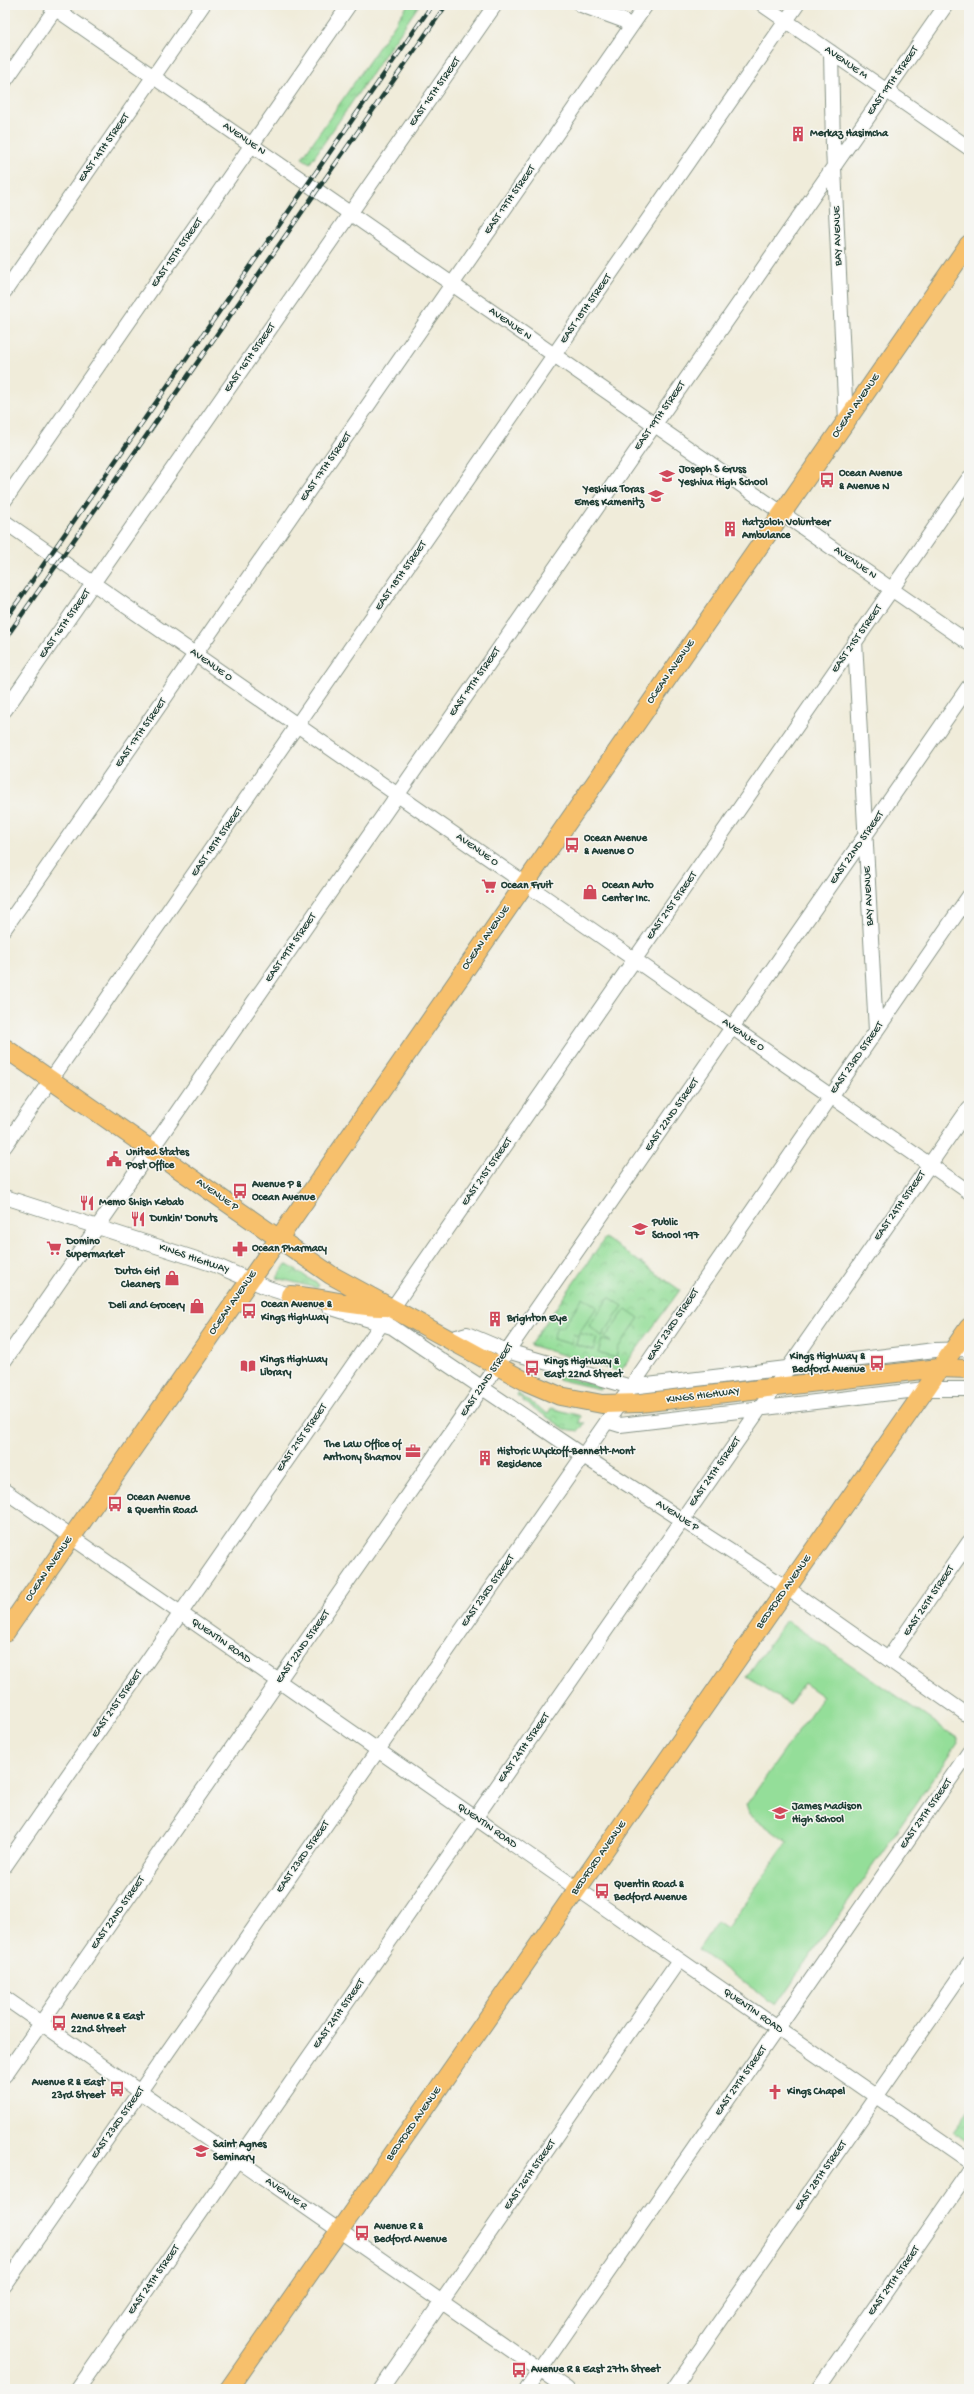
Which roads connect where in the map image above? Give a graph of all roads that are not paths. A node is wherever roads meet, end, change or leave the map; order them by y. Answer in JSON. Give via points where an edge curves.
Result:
{"nodes":[{"id":1,"x":203,"y":5,"type":"edge"},
{"id":2,"x":349,"y":5,"type":"edge"},
{"id":3,"x":495,"y":5,"type":"edge"},
{"id":4,"x":581,"y":5,"type":"edge"},
{"id":5,"x":646,"y":5,"type":"edge"},
{"id":6,"x":763,"y":5,"type":"edge"},
{"id":7,"x":797,"y":5,"type":"edge"},
{"id":8,"x":946,"y":5,"type":"edge"},
{"id":9,"x":54,"y":6,"type":"edge"},
{"id":10,"x":786,"y":21,"type":"junction"},
{"id":11,"x":631,"y":26,"type":"junction"},
{"id":12,"x":831,"y":52,"type":"junction"},
{"id":13,"x":153,"y":76,"type":"junction"},
{"id":14,"x":5,"y":81,"type":"edge"},
{"id":15,"x":886,"y":91,"type":"junction"},
{"id":16,"x":252,"y":145,"type":"junction"},
{"id":17,"x":969,"y":148,"type":"edge"},
{"id":18,"x":834,"y":166,"type":"junction"},
{"id":19,"x":351,"y":212,"type":"junction"},
{"id":20,"x":969,"y":244,"type":"edge"},
{"id":21,"x":452,"y":284,"type":"junction"},
{"id":22,"x":5,"y":290,"type":"edge"},
{"id":23,"x":554,"y":355,"type":"junction"},
{"id":24,"x":846,"y":421,"type":"junction"},
{"id":25,"x":654,"y":425,"type":"junction"},
{"id":26,"x":969,"y":478,"type":"edge"},
{"id":27,"x":5,"y":500,"type":"edge"},
{"id":28,"x":783,"y":512,"type":"junction"},
{"id":29,"x":5,"y":522,"type":"edge"},
{"id":30,"x":93,"y":583,"type":"junction"},
{"id":31,"x":891,"y":589,"type":"junction"},
{"id":32,"x":855,"y":641,"type":"junction"},
{"id":33,"x":969,"y":643,"type":"edge"},
{"id":34,"x":196,"y":654,"type":"junction"},
{"id":35,"x":969,"y":686,"type":"edge"},
{"id":36,"x":5,"y":710,"type":"edge"},
{"id":37,"x":298,"y":725,"type":"junction"},
{"id":38,"x":398,"y":794,"type":"junction"},
{"id":39,"x":866,"y":836,"type":"junction"},
{"id":40,"x":525,"y":883,"type":"junction"},
{"id":41,"x":969,"y":896,"type":"edge"},
{"id":42,"x":5,"y":928,"type":"edge"},
{"id":43,"x":635,"y":959,"type":"junction"},
{"id":44,"x":733,"y":1028,"type":"junction"},
{"id":45,"x":876,"y":1031,"type":"junction"},
{"id":46,"x":5,"y":1048,"type":"edge"},
{"id":47,"x":51,"y":1080,"type":"junction"},
{"id":48,"x":831,"y":1096,"type":"junction"},
{"id":49,"x":969,"y":1108,"type":"edge"},
{"id":50,"x":5,"y":1146,"type":"edge"},
{"id":51,"x":151,"y":1150,"type":"junction"},
{"id":52,"x":930,"y":1164,"type":"junction"},
{"id":53,"x":969,"y":1192,"type":"edge"},
{"id":54,"x":5,"y":1197,"type":"edge"},
{"id":55,"x":98,"y":1226,"type":"junction"},
{"id":56,"x":279,"y":1238,"type":"junction"},
{"id":57,"x":249,"y":1280,"type":"junction"},
{"id":58,"x":290,"y":1296,"type":"junction"},
{"id":59,"x":393,"y":1307,"type":"junction"},
{"id":60,"x":382,"y":1323,"type":"junction"},
{"id":61,"x":969,"y":1327,"type":"edge"},
{"id":62,"x":962,"y":1349,"type":"edge"},
{"id":63,"x":502,"y":1358,"type":"junction"},
{"id":64,"x":5,"y":1360,"type":"edge"},
{"id":65,"x":787,"y":1368,"type":"junction"},
{"id":66,"x":939,"y":1368,"type":"junction"},
{"id":67,"x":969,"y":1369,"type":"edge"},
{"id":68,"x":631,"y":1387,"type":"junction"},
{"id":69,"x":774,"y":1387,"type":"junction"},
{"id":70,"x":482,"y":1388,"type":"junction"},
{"id":71,"x":925,"y":1389,"type":"junction"},
{"id":72,"x":969,"y":1390,"type":"edge"},
{"id":73,"x":619,"y":1403,"type":"junction"},
{"id":74,"x":759,"y":1410,"type":"junction"},
{"id":75,"x":606,"y":1421,"type":"junction"},
{"id":76,"x":582,"y":1455,"type":"junction"},
{"id":77,"x":5,"y":1491,"type":"edge"},
{"id":78,"x":682,"y":1520,"type":"junction"},
{"id":79,"x":71,"y":1537,"type":"junction"},
{"id":80,"x":969,"y":1542,"type":"edge"},
{"id":81,"x":787,"y":1588,"type":"junction"},
{"id":82,"x":180,"y":1613,"type":"junction"},
{"id":83,"x":5,"y":1633,"type":"edge"},
{"id":84,"x":888,"y":1659,"type":"junction"},
{"id":85,"x":279,"y":1681,"type":"junction"},
{"id":86,"x":969,"y":1716,"type":"edge"},
{"id":87,"x":377,"y":1750,"type":"junction"},
{"id":88,"x":969,"y":1752,"type":"edge"},
{"id":89,"x":476,"y":1818,"type":"junction"},
{"id":90,"x":5,"y":1866,"type":"edge"},
{"id":91,"x":578,"y":1889,"type":"junction"},
{"id":92,"x":679,"y":1960,"type":"junction"},
{"id":93,"x":969,"y":1963,"type":"edge"},
{"id":94,"x":5,"y":1998,"type":"edge"},
{"id":95,"x":41,"y":2023,"type":"junction"},
{"id":96,"x":778,"y":2028,"type":"junction"},
{"id":97,"x":5,"y":2075,"type":"edge"},
{"id":98,"x":140,"y":2092,"type":"junction"},
{"id":99,"x":876,"y":2097,"type":"junction"},
{"id":100,"x":237,"y":2160,"type":"junction"},
{"id":101,"x":969,"y":2161,"type":"edge"},
{"id":102,"x":969,"y":2172,"type":"edge"},
{"id":103,"x":339,"y":2230,"type":"junction"},
{"id":104,"x":5,"y":2285,"type":"edge"},
{"id":105,"x":441,"y":2302,"type":"junction"},
{"id":106,"x":540,"y":2370,"type":"junction"},
{"id":107,"x":78,"y":2389,"type":"edge"},
{"id":108,"x":229,"y":2389,"type":"edge"},
{"id":109,"x":381,"y":2389,"type":"edge"},
{"id":110,"x":527,"y":2389,"type":"edge"},
{"id":111,"x":567,"y":2389,"type":"edge"},
{"id":112,"x":673,"y":2389,"type":"edge"},
{"id":113,"x":818,"y":2389,"type":"edge"}],
"edges":[{"from":1,"to":13,"type":"street","name":"EAST 14TH STREET"},
{"from":2,"to":16,"type":"street","name":"EAST 15TH STREET"},
{"from":3,"to":19,"type":"street","name":"EAST 16TH STREET"},
{"from":4,"to":11,"type":"street","via":[[622,20]]},
{"from":5,"to":11,"type":"street","name":"EAST 17TH STREET"},
{"from":6,"to":10,"type":"street","name":"AVENUE M"},
{"from":7,"to":10,"type":"street","name":"EAST 18TH STREET"},
{"from":8,"to":15,"type":"street","name":"EAST 19TH STREET"},
{"from":9,"to":13,"type":"street","name":"AVENUE N"},
{"from":9,"to":14,"type":"street"},
{"from":10,"to":12,"type":"street","name":"AVENUE M"},
{"from":10,"to":23,"type":"street","name":"EAST 18TH STREET"},
{"from":11,"to":21,"type":"street","name":"EAST 17TH STREET"},
{"from":12,"to":15,"type":"street","name":"AVENUE M"},
{"from":12,"to":18,"type":"street","name":"BAY AVENUE"},
{"from":13,"to":16,"type":"street","name":"AVENUE N"},
{"from":13,"to":22,"type":"street","name":"EAST 14TH STREET"},
{"from":15,"to":17,"type":"street","name":"AVENUE M"},
{"from":15,"to":18,"type":"street","name":"EAST 19TH STREET"},
{"from":16,"to":19,"type":"street","name":"AVENUE N"},
{"from":16,"to":27,"type":"street","name":"EAST 15TH STREET"},
{"from":18,"to":24,"type":"street","name":"BAY AVENUE"},
{"from":18,"to":25,"type":"street","name":"EAST 19TH STREET"},
{"from":19,"to":21,"type":"street","name":"AVENUE N"},
{"from":19,"to":30,"type":"street","name":"EAST 16TH STREET"},
{"from":20,"to":24,"type":"main road","name":"OCEAN AVENUE"},
{"from":21,"to":23,"type":"street","name":"AVENUE N"},
{"from":21,"to":34,"type":"street","name":"EAST 17TH STREET"},
{"from":23,"to":25,"type":"street","name":"AVENUE N"},
{"from":23,"to":37,"type":"street","name":"EAST 18TH STREET"},
{"from":24,"to":28,"type":"main road","name":"OCEAN AVENUE"},
{"from":25,"to":28,"type":"street","name":"AVENUE N"},
{"from":25,"to":38,"type":"street","name":"EAST 19TH STREET"},
{"from":26,"to":31,"type":"street","name":"EAST 21ST STREET"},
{"from":28,"to":31,"type":"street","name":"AVENUE N"},
{"from":28,"to":40,"type":"main road","name":"OCEAN AVENUE"},
{"from":29,"to":30,"type":"street","name":"AVENUE O"},
{"from":30,"to":34,"type":"street","name":"AVENUE O"},
{"from":30,"to":36,"type":"street","name":"EAST 16TH STREET"},
{"from":31,"to":32,"type":"street","name":"EAST 21ST STREET"},
{"from":31,"to":33,"type":"street","name":"AVENUE N"},
{"from":32,"to":39,"type":"street","name":"BAY AVENUE"},
{"from":32,"to":43,"type":"street","name":"EAST 21ST STREET"},
{"from":34,"to":37,"type":"street","name":"AVENUE O"},
{"from":34,"to":42,"type":"street","name":"EAST 17TH STREET"},
{"from":35,"to":39,"type":"street","name":"EAST 22ND STREET"},
{"from":37,"to":38,"type":"street","name":"AVENUE O"},
{"from":37,"to":47,"type":"street","name":"EAST 18TH STREET"},
{"from":38,"to":40,"type":"street","name":"AVENUE O"},
{"from":38,"to":51,"type":"street","name":"EAST 19TH STREET"},
{"from":39,"to":44,"type":"street","name":"EAST 22ND STREET"},
{"from":39,"to":45,"type":"street","name":"BAY AVENUE"},
{"from":40,"to":43,"type":"street","name":"AVENUE O"},
{"from":40,"to":56,"type":"main road","name":"OCEAN AVENUE"},
{"from":41,"to":45,"type":"street","name":"EAST 23RD STREET"},
{"from":43,"to":44,"type":"street","name":"AVENUE O"},
{"from":43,"to":59,"type":"street","name":"EAST 21ST STREET"},
{"from":44,"to":48,"type":"street","name":"AVENUE O"},
{"from":44,"to":63,"type":"street","name":"EAST 22ND STREET"},
{"from":45,"to":48,"type":"street","name":"EAST 23RD STREET"},
{"from":46,"to":47,"type":"main road","name":"AVENUE P"},
{"from":47,"to":50,"type":"street","name":"EAST 18TH STREET"},
{"from":47,"to":51,"type":"main road","name":"AVENUE P"},
{"from":48,"to":52,"type":"street","name":"AVENUE O"},
{"from":48,"to":68,"type":"street","name":"EAST 23RD STREET"},
{"from":49,"to":52,"type":"street","name":"EAST 24TH STREET"},
{"from":51,"to":55,"type":"street","name":"EAST 19TH STREET"},
{"from":51,"to":56,"type":"main road","name":"AVENUE P"},
{"from":52,"to":53,"type":"street","name":"AVENUE O"},
{"from":52,"to":65,"type":"street","name":"EAST 24TH STREET"},
{"from":54,"to":55,"type":"street","name":"KINGS HIGHWAY"},
{"from":55,"to":57,"type":"street","name":"KINGS HIGHWAY","via":[[230,1271]]},
{"from":55,"to":64,"type":"street","name":"EAST 19TH STREET"},
{"from":56,"to":57,"type":"main road","name":"OCEAN AVENUE"},
{"from":56,"to":59,"type":"main road","name":"AVENUE P","via":[[331,1275]]},
{"from":57,"to":58,"type":"street","name":"KINGS HIGHWAY"},
{"from":57,"to":79,"type":"main road","name":"OCEAN AVENUE"},
{"from":58,"to":59,"type":"main road","via":[[316,1296],[371,1308]]},
{"from":58,"to":60,"type":"street","name":"KINGS HIGHWAY"},
{"from":59,"to":60,"type":"street","name":"EAST 21ST STREET"},
{"from":59,"to":63,"type":"main road","name":"KINGS HIGHWAY","via":[[450,1339]]},
{"from":60,"to":70,"type":"street","name":"AVENUE P","via":[[392,1327]]},
{"from":60,"to":82,"type":"street","name":"EAST 21ST STREET"},
{"from":61,"to":62,"type":"main road","name":"BEDFORD AVENUE"},
{"from":62,"to":65,"type":"street","name":"KINGS HIGHWAY"},
{"from":62,"to":66,"type":"main road","name":"BEDFORD AVENUE"},
{"from":63,"to":68,"type":"street","name":"KINGS HIGHWAY"},
{"from":63,"to":70,"type":"street","name":"EAST 22ND STREET"},
{"from":63,"to":73,"type":"main road","name":"KINGS HIGHWAY","via":[[527,1382],[560,1396],[604,1404]]},
{"from":65,"to":68,"type":"street","name":"KINGS HIGHWAY"},
{"from":65,"to":69,"type":"street","name":"EAST 24TH STREET"},
{"from":66,"to":67,"type":"main road","name":"KINGS HIGHWAY"},
{"from":66,"to":69,"type":"main road","name":"KINGS HIGHWAY"},
{"from":66,"to":71,"type":"main road","name":"BEDFORD AVENUE"},
{"from":68,"to":73,"type":"street","name":"EAST 23RD STREET"},
{"from":69,"to":73,"type":"main road","name":"KINGS HIGHWAY","via":[[670,1400]]},
{"from":69,"to":74,"type":"street","name":"EAST 24TH STREET"},
{"from":70,"to":76,"type":"street","name":"AVENUE P"},
{"from":70,"to":85,"type":"street","name":"EAST 22ND STREET"},
{"from":71,"to":72,"type":"street","name":"KINGS HIGHWAY"},
{"from":71,"to":74,"type":"street","name":"KINGS HIGHWAY"},
{"from":71,"to":81,"type":"main road","name":"BEDFORD AVENUE"},
{"from":73,"to":75,"type":"street","name":"EAST 23RD STREET"},
{"from":74,"to":75,"type":"street","name":"KINGS HIGHWAY","via":[[620,1426]]},
{"from":74,"to":78,"type":"street","name":"EAST 24TH STREET"},
{"from":75,"to":76,"type":"street","name":"EAST 23RD STREET"},
{"from":76,"to":78,"type":"street","name":"AVENUE P"},
{"from":76,"to":87,"type":"street","name":"EAST 23RD STREET"},
{"from":77,"to":79,"type":"street","name":"QUENTIN ROAD"},
{"from":78,"to":81,"type":"street","name":"AVENUE P"},
{"from":78,"to":89,"type":"street","name":"EAST 24TH STREET"},
{"from":79,"to":82,"type":"street","name":"QUENTIN ROAD"},
{"from":79,"to":83,"type":"main road","name":"OCEAN AVENUE"},
{"from":80,"to":84,"type":"street","name":"EAST 26TH STREET"},
{"from":81,"to":84,"type":"street","name":"AVENUE P"},
{"from":81,"to":91,"type":"main road","name":"BEDFORD AVENUE"},
{"from":82,"to":85,"type":"street","name":"QUENTIN ROAD"},
{"from":82,"to":90,"type":"street","name":"EAST 21ST STREET"},
{"from":84,"to":86,"type":"street","name":"AVENUE P"},
{"from":85,"to":87,"type":"street","name":"QUENTIN ROAD"},
{"from":85,"to":95,"type":"street","name":"EAST 22ND STREET"},
{"from":87,"to":89,"type":"street","name":"QUENTIN ROAD"},
{"from":87,"to":98,"type":"street","name":"EAST 23RD STREET"},
{"from":88,"to":96,"type":"street","name":"EAST 27TH STREET"},
{"from":89,"to":91,"type":"street","name":"QUENTIN ROAD"},
{"from":89,"to":100,"type":"street","name":"EAST 24TH STREET"},
{"from":91,"to":92,"type":"street","name":"QUENTIN ROAD"},
{"from":91,"to":103,"type":"main road","name":"BEDFORD AVENUE"},
{"from":92,"to":96,"type":"street","name":"QUENTIN ROAD"},
{"from":92,"to":105,"type":"street","name":"EAST 26TH STREET"},
{"from":93,"to":99,"type":"street","name":"EAST 28TH STREET"},
{"from":94,"to":95,"type":"street","name":"AVENUE R"},
{"from":95,"to":97,"type":"street","name":"EAST 22ND STREET"},
{"from":95,"to":98,"type":"street","name":"AVENUE R"},
{"from":96,"to":99,"type":"street","name":"QUENTIN ROAD"},
{"from":96,"to":106,"type":"street","name":"EAST 27TH STREET"},
{"from":98,"to":100,"type":"street","name":"AVENUE R"},
{"from":98,"to":104,"type":"street","name":"EAST 23RD STREET"},
{"from":99,"to":101,"type":"street","name":"QUENTIN ROAD"},
{"from":99,"to":112,"type":"street","name":"EAST 28TH STREET"},
{"from":100,"to":103,"type":"street","name":"AVENUE R"},
{"from":100,"to":107,"type":"street","name":"EAST 24TH STREET"},
{"from":102,"to":113,"type":"street","name":"EAST 29TH STREET"},
{"from":103,"to":105,"type":"street","name":"AVENUE R"},
{"from":103,"to":108,"type":"main road","name":"BEDFORD AVENUE"},
{"from":105,"to":106,"type":"street","name":"AVENUE R"},
{"from":105,"to":109,"type":"street","name":"EAST 26TH STREET"},
{"from":106,"to":110,"type":"street","name":"EAST 27TH STREET"},
{"from":106,"to":111,"type":"street","name":"AVENUE R"}]}
